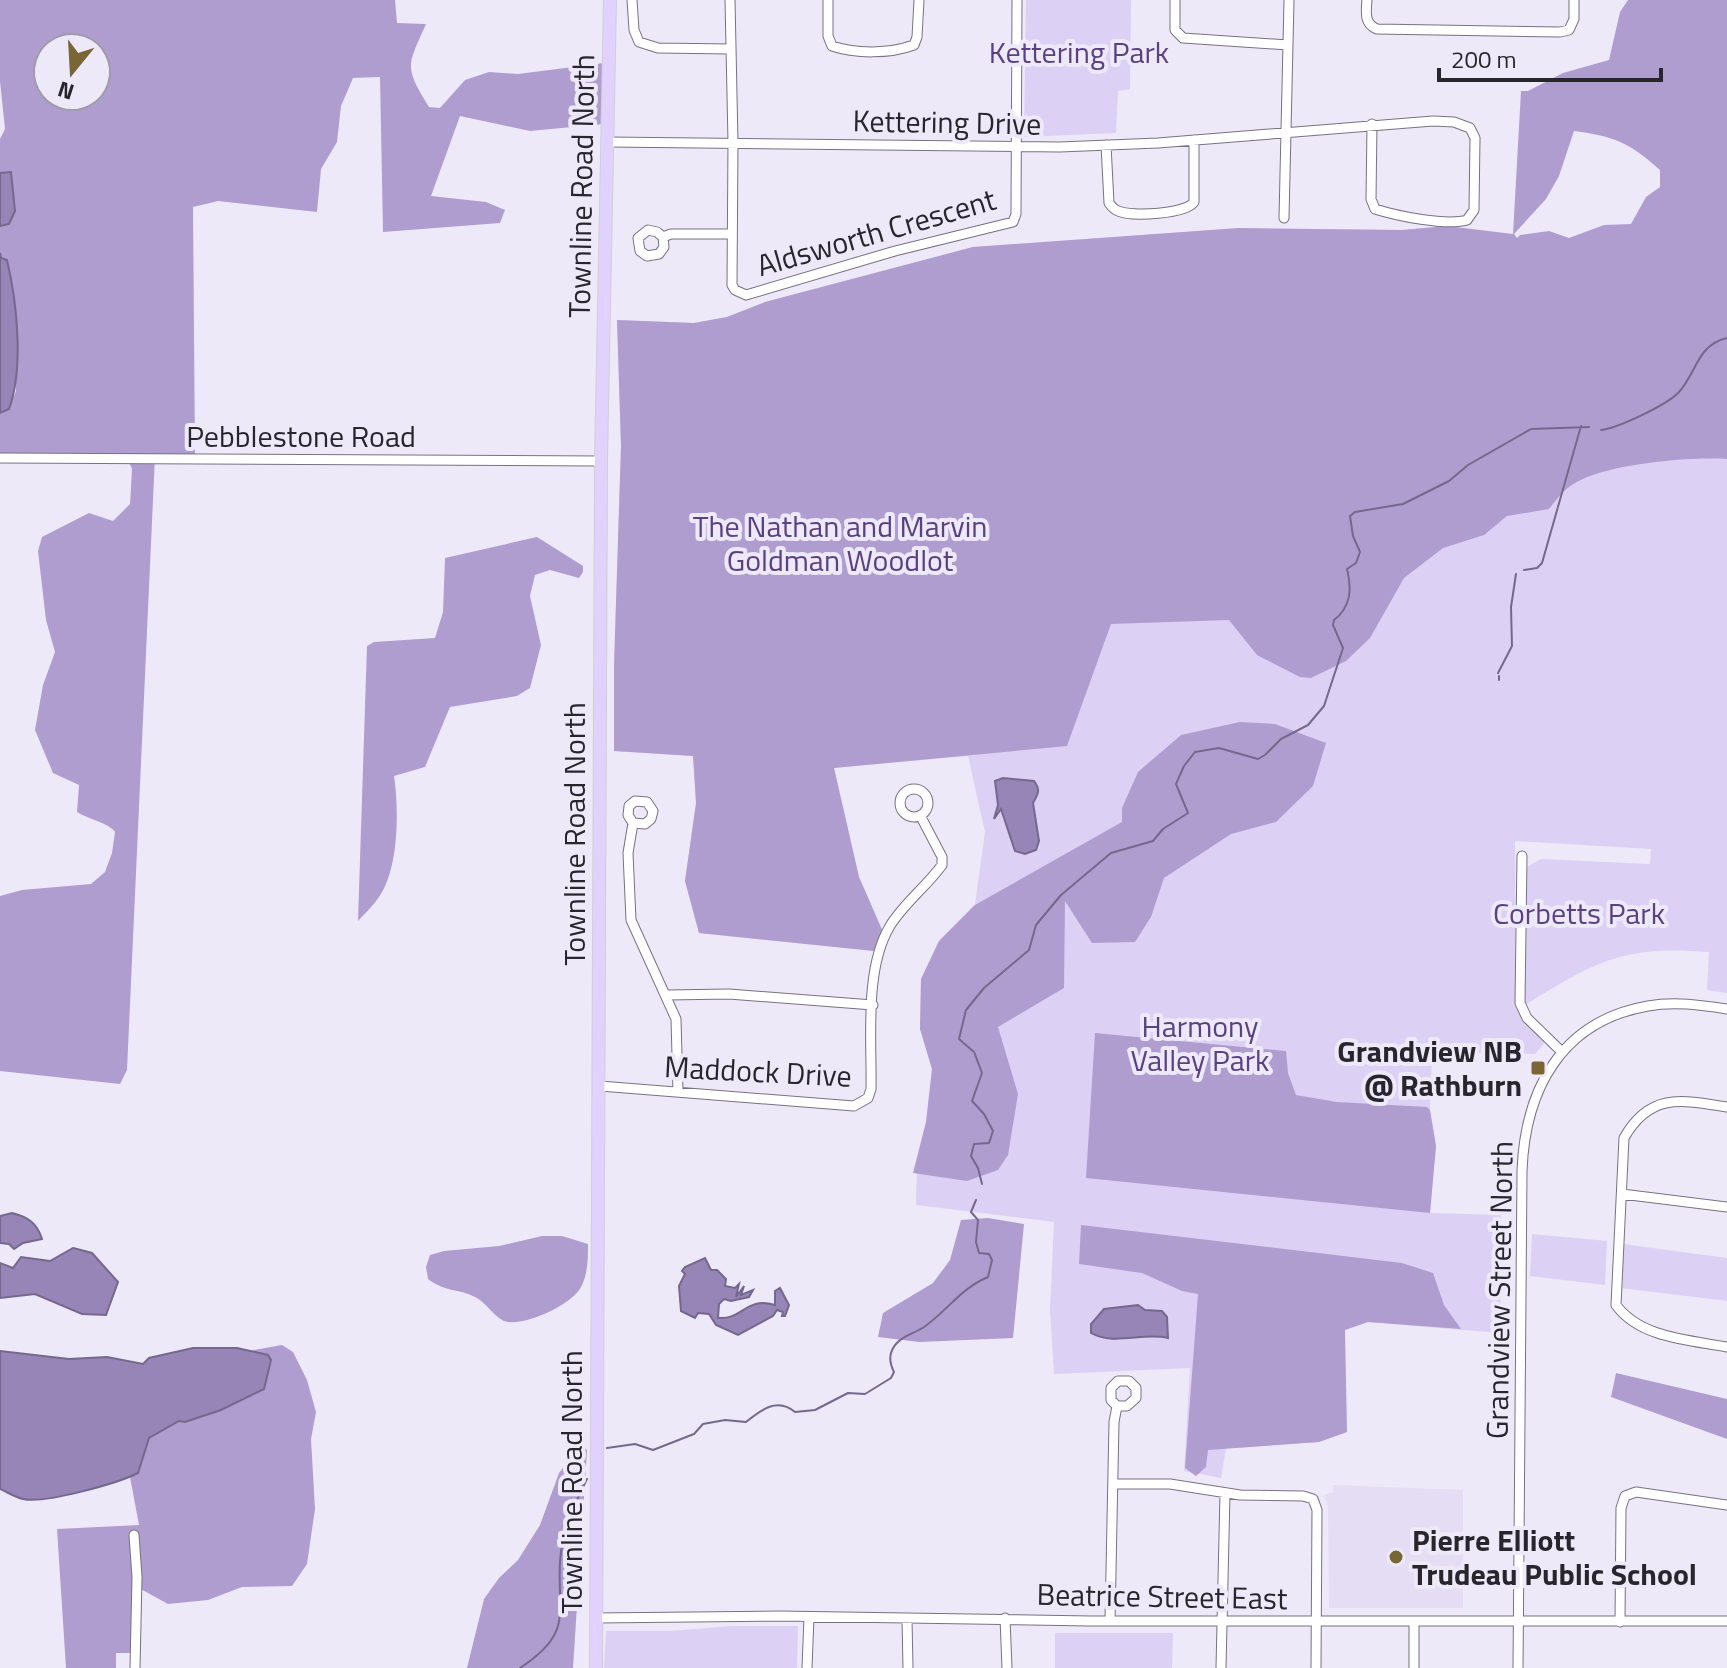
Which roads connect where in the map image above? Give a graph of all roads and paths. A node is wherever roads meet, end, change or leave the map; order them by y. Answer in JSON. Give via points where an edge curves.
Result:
{"nodes":[{"id":1,"x":610,"y":0,"type":"edge"},
{"id":2,"x":632,"y":0,"type":"edge"},
{"id":3,"x":730,"y":0,"type":"edge"},
{"id":4,"x":828,"y":0,"type":"edge"},
{"id":5,"x":919,"y":0,"type":"edge"},
{"id":6,"x":1017,"y":0,"type":"edge"},
{"id":7,"x":1175,"y":0,"type":"edge"},
{"id":8,"x":1289,"y":0,"type":"edge"},
{"id":9,"x":1367,"y":0,"type":"edge"},
{"id":10,"x":1574,"y":0,"type":"edge"},
{"id":11,"x":1288,"y":45,"type":"junction"},
{"id":12,"x":730,"y":49,"type":"junction"},
{"id":13,"x":1372,"y":124,"type":"junction"},
{"id":14,"x":1284,"y":133,"type":"junction"},
{"id":15,"x":1194,"y":140,"type":"junction"},
{"id":16,"x":609,"y":142,"type":"junction"},
{"id":17,"x":733,"y":142,"type":"junction"},
{"id":18,"x":1106,"y":145,"type":"junction"},
{"id":19,"x":1016,"y":147,"type":"junction"},
{"id":20,"x":1284,"y":218,"type":"dead end"},
{"id":21,"x":731,"y":234,"type":"junction"},
{"id":22,"x":663,"y":237,"type":"dead end"},
{"id":23,"x":0,"y":458,"type":"edge"},
{"id":24,"x":601,"y":461,"type":"junction"},
{"id":25,"x":921,"y":817,"type":"dead end"},
{"id":26,"x":633,"y":823,"type":"dead end"},
{"id":27,"x":1522,"y":856,"type":"dead end"},
{"id":28,"x":667,"y":995,"type":"junction"},
{"id":29,"x":873,"y":1005,"type":"junction"},
{"id":30,"x":1727,"y":1009,"type":"edge"},
{"id":31,"x":1562,"y":1052,"type":"junction"},
{"id":32,"x":600,"y":1086,"type":"junction"},
{"id":33,"x":678,"y":1092,"type":"junction"},
{"id":34,"x":1727,"y":1107,"type":"edge"},
{"id":35,"x":1622,"y":1194,"type":"junction"},
{"id":36,"x":1727,"y":1207,"type":"edge"},
{"id":37,"x":1727,"y":1347,"type":"edge"},
{"id":38,"x":1117,"y":1406,"type":"dead end"},
{"id":39,"x":1113,"y":1484,"type":"junction"},
{"id":40,"x":1225,"y":1493,"type":"junction"},
{"id":41,"x":1727,"y":1505,"type":"edge"},
{"id":42,"x":134,"y":1535,"type":"dead end"},
{"id":43,"x":809,"y":1617,"type":"junction"},
{"id":44,"x":596,"y":1618,"type":"junction"},
{"id":45,"x":1005,"y":1618,"type":"junction"},
{"id":46,"x":907,"y":1619,"type":"junction"},
{"id":47,"x":1110,"y":1621,"type":"junction"},
{"id":48,"x":1221,"y":1621,"type":"junction"},
{"id":49,"x":1316,"y":1621,"type":"junction"},
{"id":50,"x":1414,"y":1621,"type":"junction"},
{"id":51,"x":1727,"y":1621,"type":"edge"},
{"id":52,"x":1519,"y":1622,"type":"junction"},
{"id":53,"x":1620,"y":1622,"type":"junction"},
{"id":54,"x":135,"y":1668,"type":"edge"},
{"id":55,"x":596,"y":1668,"type":"edge"},
{"id":56,"x":807,"y":1668,"type":"edge"},
{"id":57,"x":908,"y":1668,"type":"edge"},
{"id":58,"x":1007,"y":1668,"type":"edge"},
{"id":59,"x":1221,"y":1668,"type":"edge"},
{"id":60,"x":1316,"y":1668,"type":"edge"},
{"id":61,"x":1414,"y":1668,"type":"edge"},
{"id":62,"x":1518,"y":1668,"type":"edge"}],
"edges":[{"from":1,"to":16,"type":"main road","name":"Townline Road North"},
{"from":2,"to":12,"type":"street","via":[[639,42],[658,48]]},
{"from":3,"to":12,"type":"street","name":"Aldsworth Crescent"},
{"from":4,"to":5,"type":"street","via":[[832,46],[851,51],[914,45]]},
{"from":6,"to":19,"type":"street"},
{"from":7,"to":11,"type":"street","via":[[1175,30],[1183,38]]},
{"from":8,"to":11,"type":"street"},
{"from":9,"to":10,"type":"street","via":[[1366,18],[1377,29],[1560,32],[1569,30],[1574,19]]},
{"from":11,"to":14,"type":"street"},
{"from":12,"to":17,"type":"street","name":"Aldsworth Crescent"},
{"from":13,"to":13,"type":"street","via":[[1375,209],[1467,220],[1474,210],[1475,138],[1470,128],[1433,121]]},
{"from":13,"to":14,"type":"street","name":"Kettering Drive"},
{"from":14,"to":15,"type":"street","name":"Kettering Drive"},
{"from":14,"to":20,"type":"street"},
{"from":15,"to":18,"type":"street","name":"Kettering Drive"},
{"from":15,"to":18,"type":"street","via":[[1194,202],[1181,212],[1126,213],[1113,207]]},
{"from":16,"to":17,"type":"street","name":"Kettering Drive"},
{"from":16,"to":24,"type":"main road","name":"Townline Road North"},
{"from":17,"to":19,"type":"street","name":"Kettering Drive"},
{"from":17,"to":21,"type":"street","name":"Aldsworth Crescent"},
{"from":18,"to":19,"type":"street","name":"Kettering Drive"},
{"from":19,"to":21,"type":"street","name":"Aldsworth Crescent","via":[[1016,214],[1005,226],[895,251],[746,295],[732,285]]},
{"from":21,"to":22,"type":"street"},
{"from":23,"to":24,"type":"street","name":"Pebblestone Road"},
{"from":24,"to":32,"type":"main road","name":"Townline Road North"},
{"from":25,"to":29,"type":"street","via":[[942,865],[883,938]]},
{"from":26,"to":28,"type":"street","via":[[628,853],[631,920]]},
{"from":27,"to":31,"type":"street","via":[[1520,1003],[1527,1018]]},
{"from":28,"to":29,"type":"street","via":[[729,994]]},
{"from":28,"to":33,"type":"street","via":[[676,1019]]},
{"from":29,"to":33,"type":"street","name":"Maddock Drive","via":[[871,1089],[862,1103]]},
{"from":30,"to":31,"type":"street","name":"Grandview Street North","via":[[1668,1004],[1632,1009],[1601,1022]]},
{"from":31,"to":52,"type":"street","name":"Grandview Street North","via":[[1534,1097],[1523,1139]]},
{"from":32,"to":33,"type":"street","name":"Maddock Drive"},
{"from":32,"to":44,"type":"main road","name":"Townline Road North"},
{"from":34,"to":35,"type":"street","via":[[1676,1100],[1644,1112],[1624,1138]]},
{"from":35,"to":36,"type":"street"},
{"from":35,"to":37,"type":"street","via":[[1616,1305],[1626,1319],[1661,1335]]},
{"from":38,"to":39,"type":"street"},
{"from":39,"to":40,"type":"street","via":[[1183,1485]]},
{"from":39,"to":47,"type":"street"},
{"from":40,"to":48,"type":"street"},
{"from":40,"to":49,"type":"street","via":[[1313,1499]]},
{"from":41,"to":53,"type":"street","via":[[1636,1492],[1625,1496]]},
{"from":42,"to":54,"type":"street"},
{"from":43,"to":44,"type":"street","name":"Beatrice Street East"},
{"from":43,"to":46,"type":"street","name":"Beatrice Street East"},
{"from":43,"to":56,"type":"street"},
{"from":44,"to":55,"type":"main road","name":"Townline Road North"},
{"from":45,"to":46,"type":"street","name":"Beatrice Street East"},
{"from":45,"to":47,"type":"street","name":"Beatrice Street East"},
{"from":45,"to":58,"type":"street"},
{"from":46,"to":57,"type":"street"},
{"from":47,"to":48,"type":"street","name":"Beatrice Street East"},
{"from":48,"to":49,"type":"street","name":"Beatrice Street East"},
{"from":48,"to":59,"type":"street"},
{"from":49,"to":50,"type":"street","name":"Beatrice Street East"},
{"from":49,"to":60,"type":"street"},
{"from":50,"to":52,"type":"street","name":"Beatrice Street East"},
{"from":50,"to":61,"type":"street"},
{"from":51,"to":53,"type":"street","name":"Beatrice Street East"},
{"from":52,"to":53,"type":"street","name":"Beatrice Street East"},
{"from":52,"to":62,"type":"street","name":"Grandview Street North"}]}
